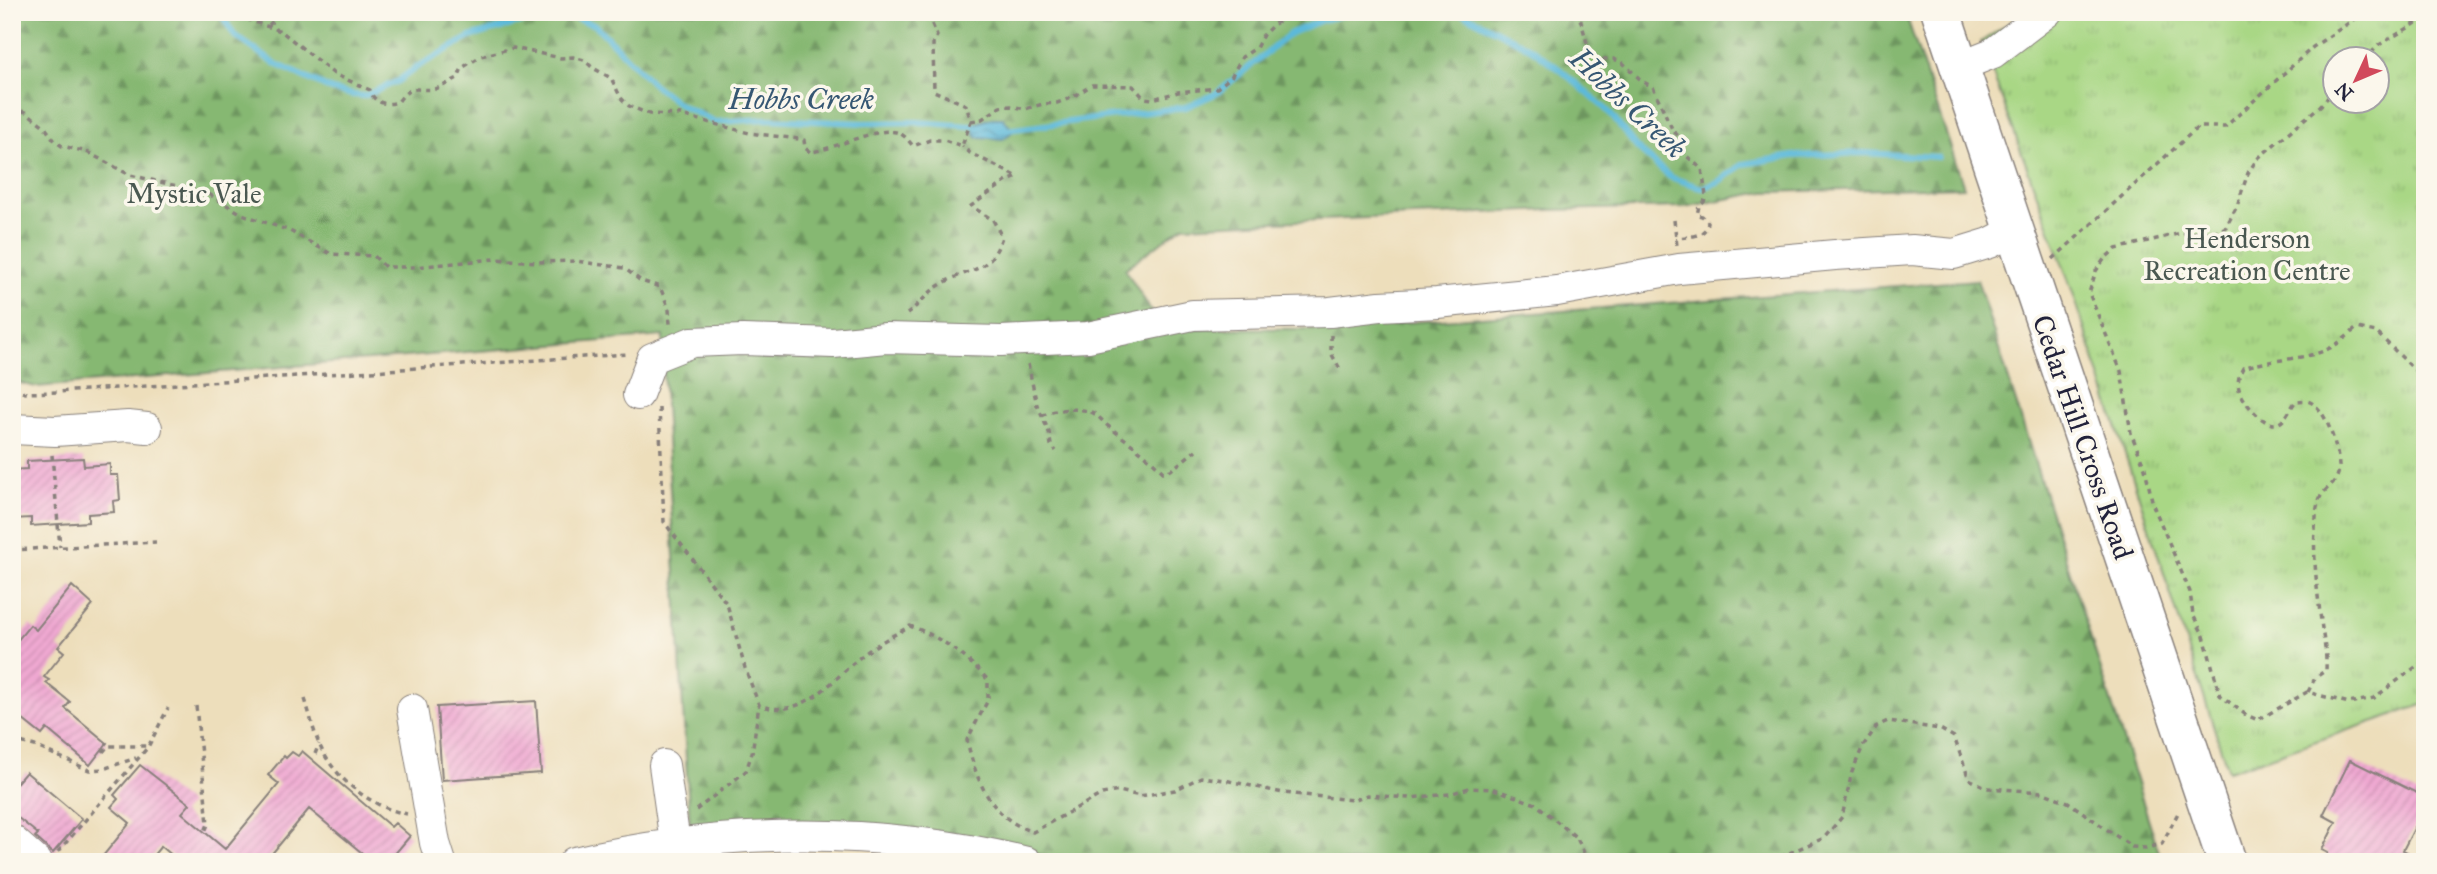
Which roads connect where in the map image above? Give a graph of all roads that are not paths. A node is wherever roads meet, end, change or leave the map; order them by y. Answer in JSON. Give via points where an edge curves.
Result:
{"nodes":[{"id":1,"x":1941,"y":12,"type":"edge"},
{"id":2,"x":2047,"y":12,"type":"edge"},
{"id":3,"x":1960,"y":66,"type":"junction"},
{"id":4,"x":2013,"y":231,"type":"junction"},
{"id":5,"x":648,"y":396,"type":"road end"},
{"id":6,"x":147,"y":428,"type":"dead end"},
{"id":7,"x":12,"y":429,"type":"edge"},
{"id":8,"x":412,"y":709,"type":"dead end"},
{"id":9,"x":664,"y":765,"type":"dead end"},
{"id":10,"x":674,"y":836,"type":"junction"},
{"id":11,"x":12,"y":840,"type":"edge"},
{"id":12,"x":48,"y":857,"type":"edge"},
{"id":13,"x":441,"y":862,"type":"edge"},
{"id":14,"x":574,"y":862,"type":"edge"},
{"id":15,"x":1027,"y":862,"type":"edge"},
{"id":16,"x":2227,"y":862,"type":"edge"}],
"edges":[{"from":1,"to":3,"type":"main road","name":"Cedar Hill Cross Road"},
{"from":2,"to":3,"type":"street","via":[[1993,53]]},
{"from":3,"to":4,"type":"main road","name":"Cedar Hill Cross Road"},
{"from":4,"to":5,"type":"street","via":[[1954,254],[1912,250],[1679,269],[1557,291],[1330,312],[1193,315],[1088,337],[692,342],[652,358]]},
{"from":4,"to":16,"type":"main road","name":"Cedar Hill Cross Road"},
{"from":6,"to":7,"type":"street"},
{"from":8,"to":13,"type":"street"},
{"from":9,"to":10,"type":"street"},
{"from":10,"to":14,"type":"street"},
{"from":10,"to":15,"type":"street","via":[[816,834],[911,841]]},
{"from":11,"to":12,"type":"street"}]}
